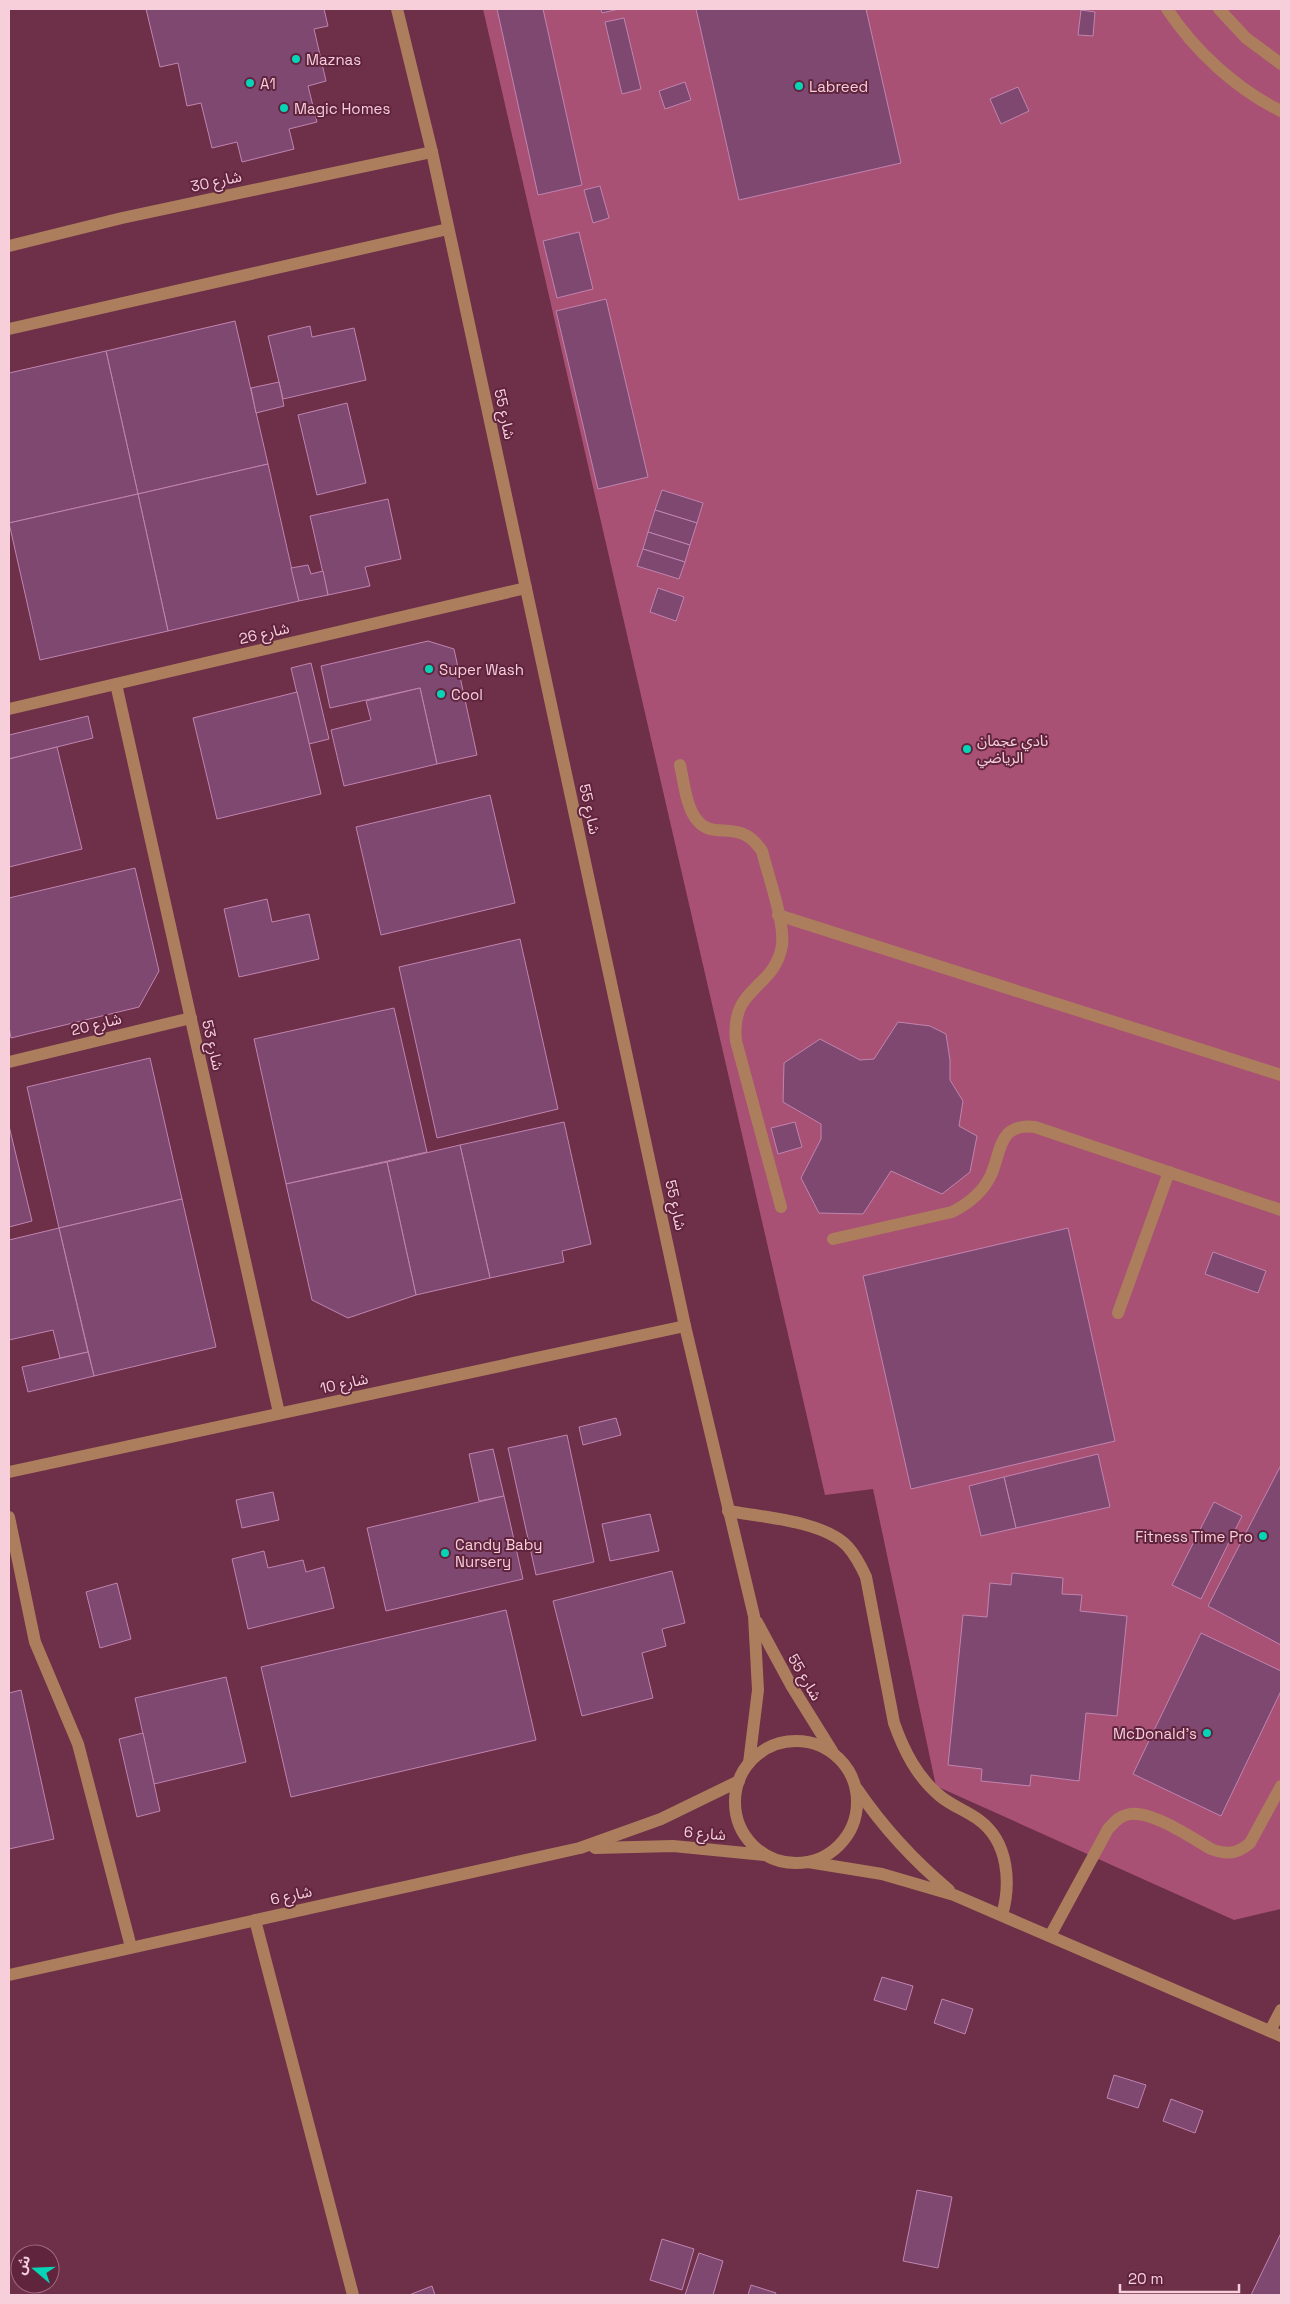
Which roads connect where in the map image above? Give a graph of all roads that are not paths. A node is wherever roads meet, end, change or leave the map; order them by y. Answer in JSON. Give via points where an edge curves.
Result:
{"nodes":[{"id":1,"x":397,"y":9,"type":"edge"},
{"id":2,"x":1167,"y":9,"type":"edge"},
{"id":3,"x":1218,"y":9,"type":"edge"},
{"id":4,"x":1281,"y":64,"type":"edge"},
{"id":5,"x":1281,"y":111,"type":"edge"},
{"id":6,"x":432,"y":152,"type":"junction"},
{"id":7,"x":448,"y":230,"type":"junction"},
{"id":8,"x":9,"y":246,"type":"edge"},
{"id":9,"x":9,"y":329,"type":"edge"},
{"id":10,"x":526,"y":588,"type":"junction"},
{"id":11,"x":116,"y":684,"type":"junction"},
{"id":12,"x":9,"y":709,"type":"edge"},
{"id":13,"x":680,"y":765,"type":"dead end"},
{"id":14,"x":778,"y":916,"type":"junction"},
{"id":15,"x":191,"y":1018,"type":"junction"},
{"id":16,"x":9,"y":1062,"type":"edge"},
{"id":17,"x":1281,"y":1075,"type":"edge"},
{"id":18,"x":1169,"y":1172,"type":"junction"},
{"id":19,"x":781,"y":1207,"type":"dead end"},
{"id":20,"x":1281,"y":1210,"type":"edge"},
{"id":21,"x":833,"y":1240,"type":"dead end"},
{"id":22,"x":1118,"y":1313,"type":"dead end"},
{"id":23,"x":685,"y":1326,"type":"junction"},
{"id":24,"x":279,"y":1413,"type":"junction"},
{"id":25,"x":9,"y":1472,"type":"edge"},
{"id":26,"x":728,"y":1511,"type":"junction"},
{"id":27,"x":9,"y":1517,"type":"edge"},
{"id":28,"x":754,"y":1616,"type":"junction"},
{"id":29,"x":832,"y":1751,"type":"junction"},
{"id":30,"x":749,"y":1763,"type":"junction"},
{"id":31,"x":739,"y":1781,"type":"junction"},
{"id":32,"x":1281,"y":1786,"type":"edge"},
{"id":33,"x":856,"y":1787,"type":"junction"},
{"id":34,"x":580,"y":1848,"type":"junction"},
{"id":35,"x":767,"y":1856,"type":"junction"},
{"id":36,"x":808,"y":1862,"type":"junction"},
{"id":37,"x":954,"y":1895,"type":"junction"},
{"id":38,"x":1002,"y":1915,"type":"junction"},
{"id":39,"x":255,"y":1920,"type":"junction"},
{"id":40,"x":1050,"y":1936,"type":"junction"},
{"id":41,"x":131,"y":1948,"type":"junction"},
{"id":42,"x":9,"y":1975,"type":"edge"},
{"id":43,"x":1281,"y":2010,"type":"edge"},
{"id":44,"x":1276,"y":2034,"type":"edge"},
{"id":45,"x":353,"y":2295,"type":"edge"}],
"edges":[{"from":1,"to":6,"type":"street","name":"شارع 55"},
{"from":2,"to":5,"type":"street","via":[[1204,54],[1236,83]]},
{"from":3,"to":4,"type":"street","via":[[1246,38]]},
{"from":6,"to":7,"type":"street","name":"شارع 55"},
{"from":6,"to":8,"type":"street","name":"شارع 30","via":[[122,218]]},
{"from":7,"to":9,"type":"street"},
{"from":7,"to":10,"type":"street","name":"شارع 55"},
{"from":10,"to":11,"type":"street","name":"شارع 26"},
{"from":10,"to":23,"type":"street","name":"شارع 55"},
{"from":11,"to":12,"type":"street","name":"شارع 26"},
{"from":11,"to":15,"type":"street","name":"شارع 53"},
{"from":13,"to":14,"type":"street","via":[[697,822],[718,831],[738,831],[756,842],[762,851]]},
{"from":14,"to":17,"type":"street"},
{"from":14,"to":19,"type":"street","via":[[782,944],[778,959],[769,974],[745,996],[734,1025]]},
{"from":15,"to":16,"type":"street","name":"شارع 20"},
{"from":15,"to":24,"type":"street","name":"شارع 53"},
{"from":18,"to":20,"type":"street"},
{"from":18,"to":21,"type":"street","via":[[1024,1126],[1005,1136],[984,1187],[964,1206],[952,1212]]},
{"from":18,"to":22,"type":"street"},
{"from":23,"to":24,"type":"street","name":"شارع 10"},
{"from":23,"to":26,"type":"street","name":"شارع 55"},
{"from":24,"to":25,"type":"street","name":"شارع 10"},
{"from":26,"to":28,"type":"street","name":"شارع 55"},
{"from":26,"to":38,"type":"street","via":[[815,1527],[832,1534],[858,1560],[866,1576],[894,1723],[901,1743],[923,1779],[940,1796],[980,1821],[998,1844],[1008,1879]]},
{"from":27,"to":41,"type":"street","via":[[35,1642],[78,1744]]},
{"from":28,"to":29,"type":"street","name":"شارع 55"},
{"from":28,"to":30,"type":"street","name":"شارع 55","via":[[758,1690]]},
{"from":29,"to":30,"type":"street","via":[[797,1741],[779,1743],[762,1751]]},
{"from":29,"to":33,"type":"street","via":[[842,1761]]},
{"from":30,"to":31,"type":"street"},
{"from":31,"to":34,"type":"street","name":"شارع 6","via":[[661,1819]]},
{"from":31,"to":35,"type":"street","via":[[735,1803],[739,1824],[750,1842]]},
{"from":32,"to":40,"type":"street","via":[[1250,1843],[1232,1853],[1211,1849],[1139,1813],[1127,1814],[1116,1820],[1108,1829]]},
{"from":33,"to":36,"type":"street","via":[[857,1807],[852,1826],[842,1843],[826,1856]]},
{"from":33,"to":37,"type":"street","via":[[910,1856]]},
{"from":34,"to":35,"type":"street","name":"شارع 6","via":[[673,1846]]},
{"from":34,"to":39,"type":"street","name":"شارع 6"},
{"from":35,"to":36,"type":"street","via":[[786,1862]]},
{"from":36,"to":37,"type":"street","via":[[882,1874]]},
{"from":37,"to":38,"type":"street"},
{"from":38,"to":40,"type":"street"},
{"from":39,"to":41,"type":"street","name":"شارع 6"},
{"from":39,"to":45,"type":"street"},
{"from":40,"to":44,"type":"street"},
{"from":41,"to":42,"type":"street","name":"شارع 6"},
{"from":43,"to":44,"type":"street"}]}
